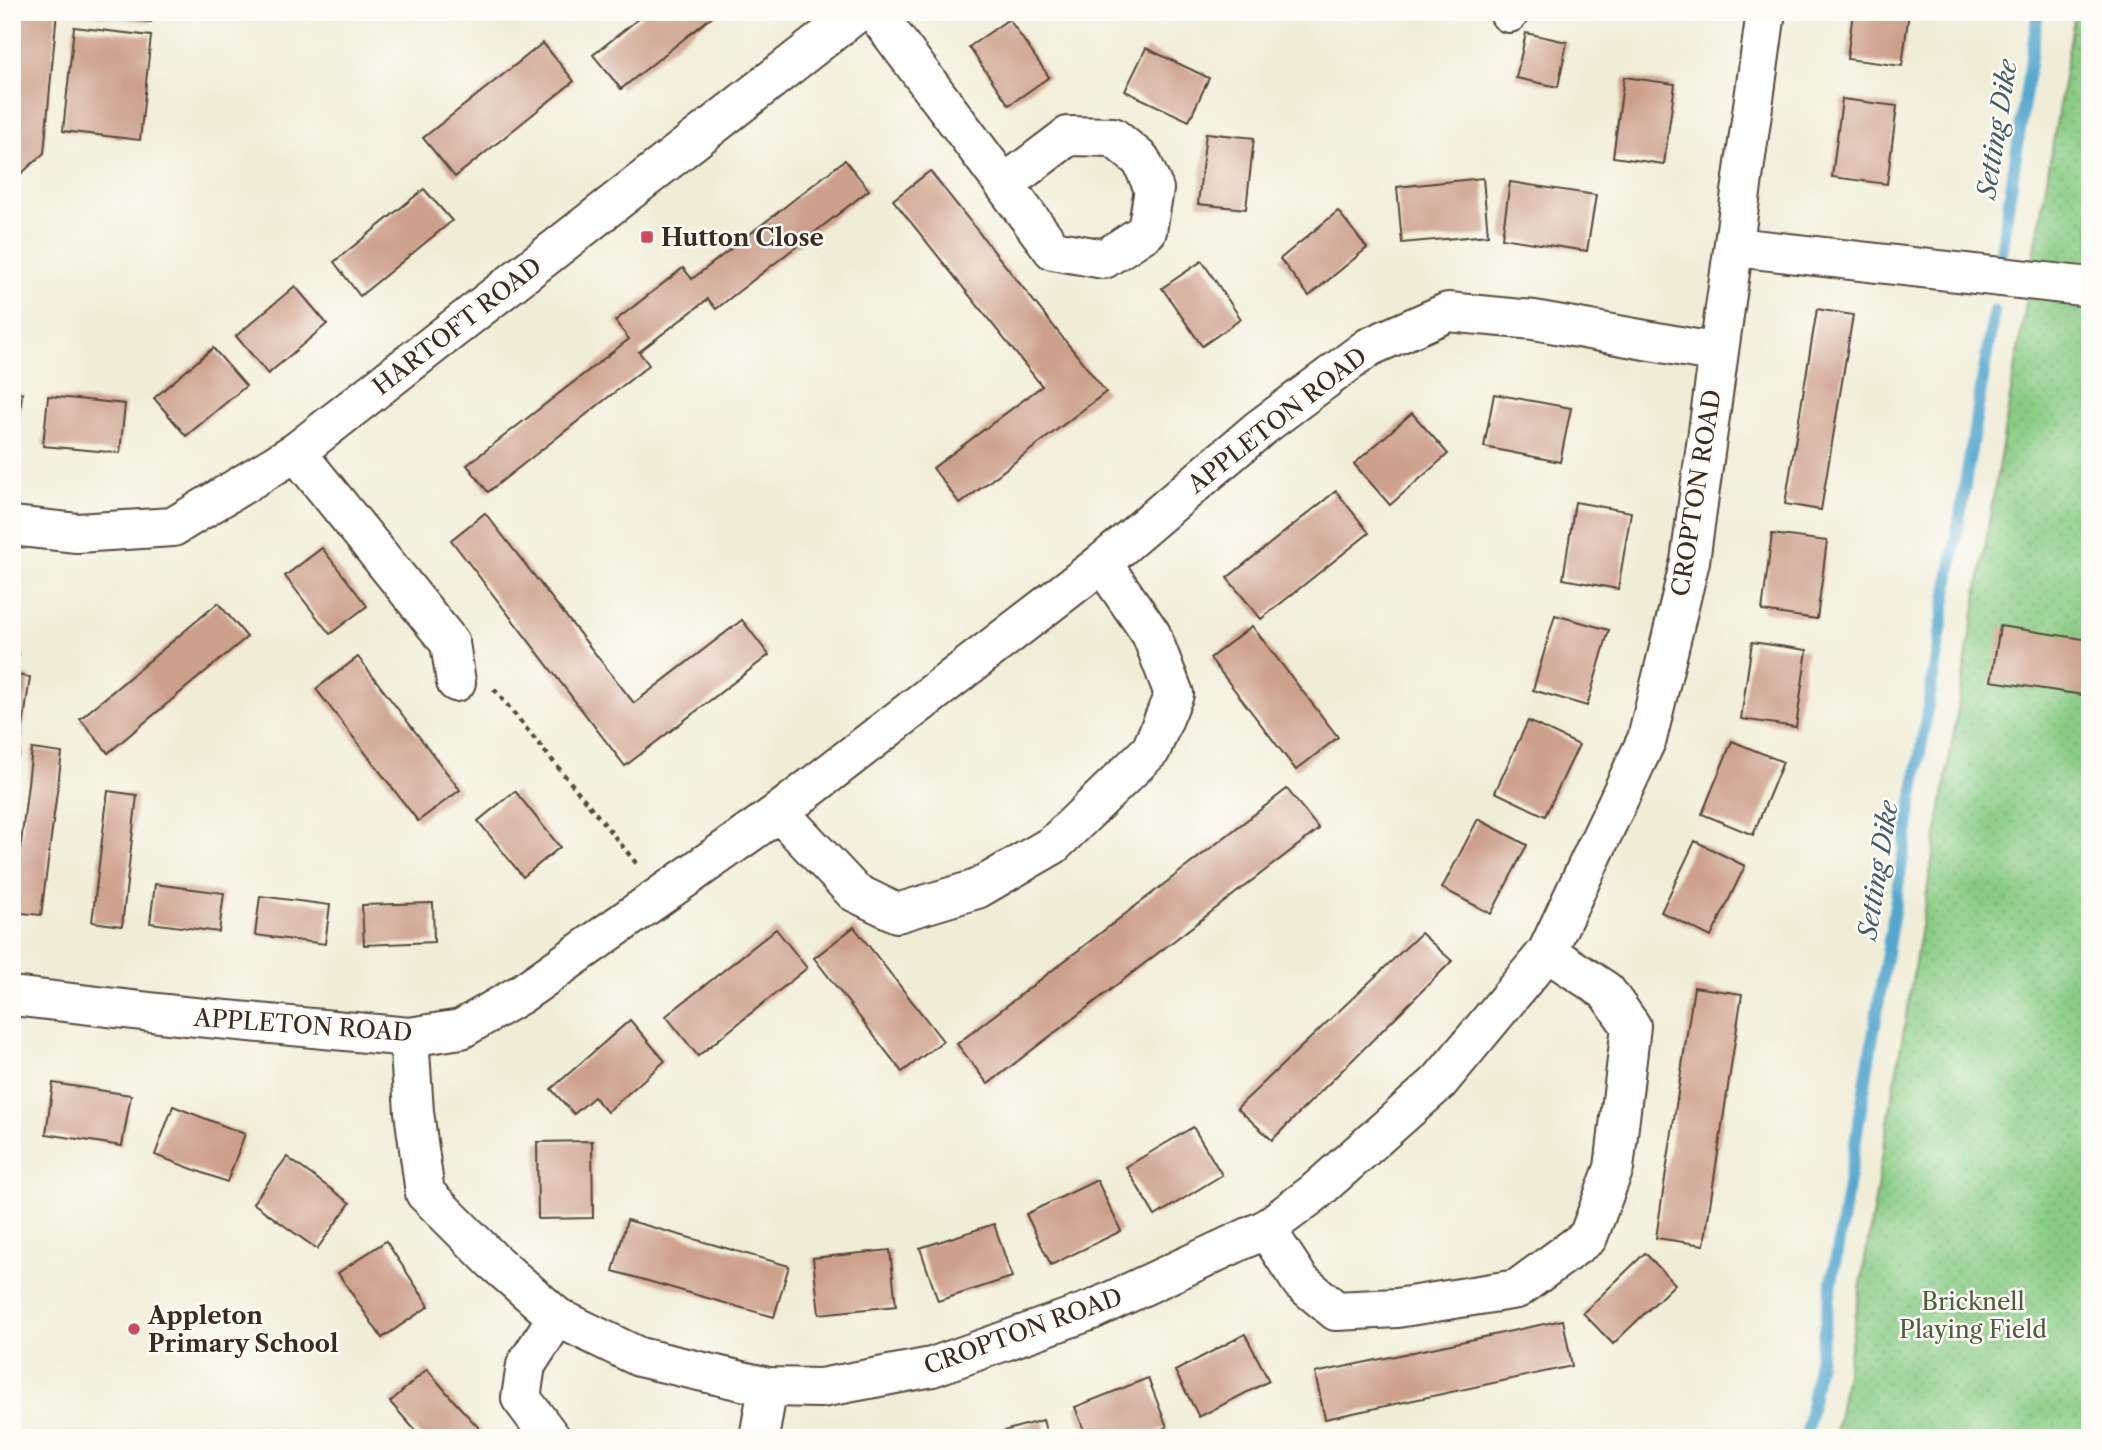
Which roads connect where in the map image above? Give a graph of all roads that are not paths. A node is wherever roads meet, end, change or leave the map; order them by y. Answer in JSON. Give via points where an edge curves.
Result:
{"nodes":[{"id":1,"x":858,"y":12,"type":"edge"},
{"id":2,"x":875,"y":12,"type":"edge"},
{"id":3,"x":1766,"y":12,"type":"edge"},
{"id":4,"x":1005,"y":184,"type":"dead end"},
{"id":5,"x":1735,"y":247,"type":"junction"},
{"id":6,"x":2090,"y":287,"type":"edge"},
{"id":7,"x":1718,"y":353,"type":"junction"},
{"id":8,"x":296,"y":452,"type":"junction"},
{"id":9,"x":12,"y":526,"type":"edge"},
{"id":10,"x":1102,"y":563,"type":"junction"},
{"id":11,"x":456,"y":682,"type":"road end"},
{"id":12,"x":779,"y":812,"type":"junction"},
{"id":13,"x":1546,"y":952,"type":"junction"},
{"id":14,"x":12,"y":996,"type":"edge"},
{"id":15,"x":409,"y":1037,"type":"junction"},
{"id":16,"x":1266,"y":1229,"type":"junction"},
{"id":17,"x":557,"y":1317,"type":"junction"},
{"id":18,"x":768,"y":1387,"type":"junction"},
{"id":19,"x":551,"y":1438,"type":"edge"},
{"id":20,"x":759,"y":1438,"type":"edge"}],
"edges":[{"from":1,"to":8,"type":"street","name":"HARTOFT ROAD"},
{"from":2,"to":4,"type":"street"},
{"from":3,"to":5,"type":"street","name":"CROPTON ROAD"},
{"from":5,"to":6,"type":"street"},
{"from":5,"to":7,"type":"street","name":"CROPTON ROAD"},
{"from":7,"to":10,"type":"street","name":"APPLETON ROAD","via":[[1534,320],[1448,312],[1369,347],[1259,429]]},
{"from":7,"to":13,"type":"street","name":"CROPTON ROAD","via":[[1690,561],[1647,739]]},
{"from":8,"to":9,"type":"street","name":"HARTOFT ROAD","via":[[173,527],[77,533]]},
{"from":8,"to":11,"type":"street","via":[[450,643]]},
{"from":10,"to":12,"type":"street","name":"APPLETON ROAD"},
{"from":10,"to":12,"type":"street","via":[[1151,635],[1174,694],[1151,750],[1054,845],[978,889],[897,913],[854,892]]},
{"from":12,"to":15,"type":"street","name":"APPLETON ROAD","via":[[521,994],[461,1029]]},
{"from":13,"to":16,"type":"street","name":"CROPTON ROAD","via":[[1438,1083],[1314,1194]]},
{"from":13,"to":16,"type":"street","via":[[1606,991],[1631,1026],[1614,1168],[1588,1237],[1517,1289],[1397,1308],[1336,1311],[1301,1282]]},
{"from":14,"to":15,"type":"street","name":"APPLETON ROAD"},
{"from":15,"to":17,"type":"street","name":"CROPTON ROAD","via":[[425,1193]]},
{"from":16,"to":18,"type":"street","name":"CROPTON ROAD","via":[[1092,1310],[932,1367],[821,1388]]},
{"from":17,"to":18,"type":"street","name":"CROPTON ROAD","via":[[639,1357]]},
{"from":17,"to":19,"type":"street","via":[[526,1365],[521,1398]]},
{"from":18,"to":20,"type":"street"}]}
